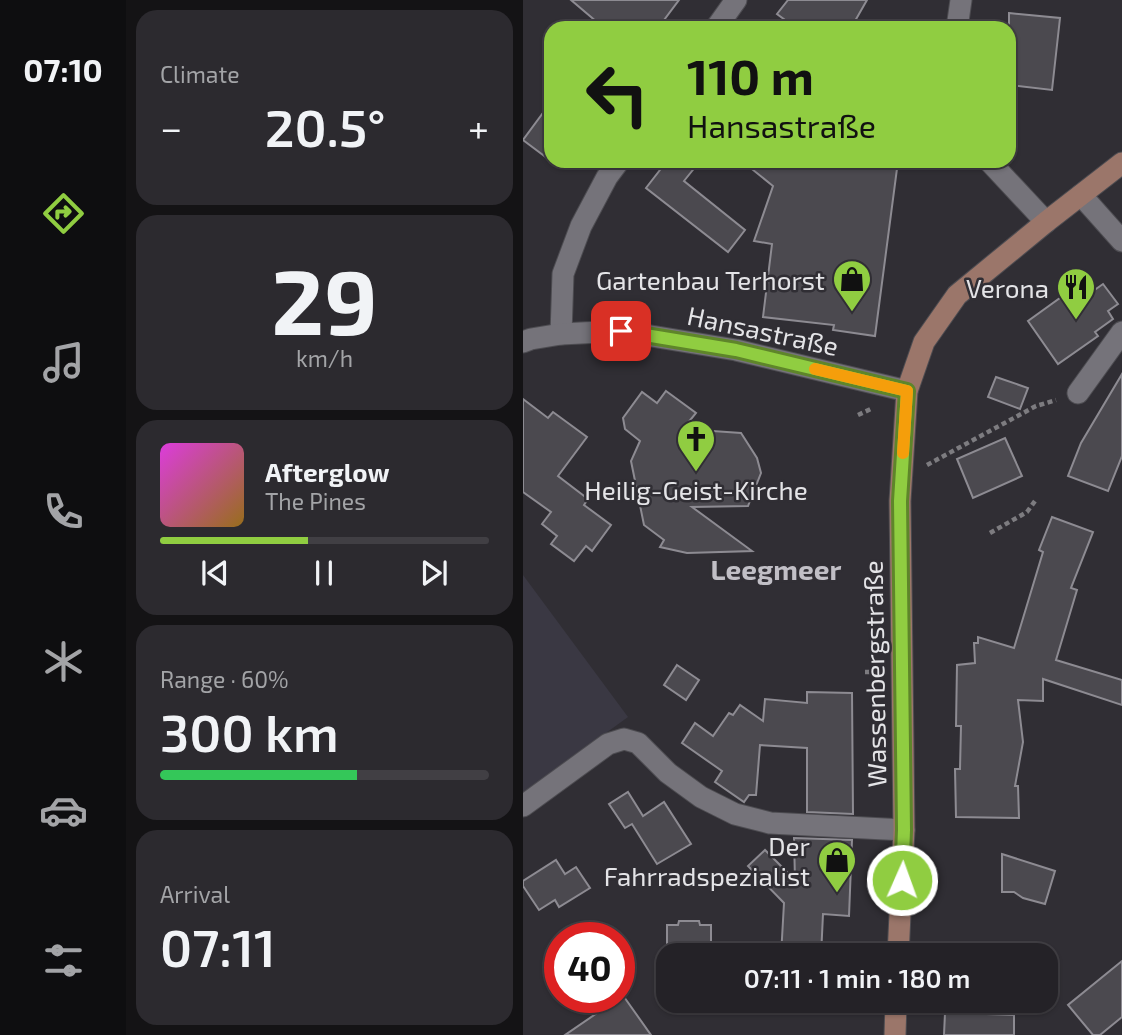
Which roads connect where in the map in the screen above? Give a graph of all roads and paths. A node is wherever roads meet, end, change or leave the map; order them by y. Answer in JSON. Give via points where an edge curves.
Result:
{"nodes":[{"id":1,"x":736,"y":0,"type":"edge"},
{"id":2,"x":961,"y":0,"type":"edge"},
{"id":3,"x":721,"y":21,"type":"edge"},
{"id":4,"x":958,"y":21,"type":"edge"},
{"id":5,"x":1122,"y":163,"type":"edge"},
{"id":6,"x":614,"y":168,"type":"edge"},
{"id":7,"x":996,"y":168,"type":"edge"},
{"id":8,"x":1081,"y":195,"type":"junction"},
{"id":9,"x":1046,"y":222,"type":"junction"},
{"id":10,"x":1122,"y":241,"type":"edge"},
{"id":11,"x":1122,"y":332,"type":"edge"},
{"id":12,"x":561,"y":334,"type":"junction"},
{"id":13,"x":523,"y":342,"type":"edge"},
{"id":14,"x":907,"y":391,"type":"junction"},
{"id":15,"x":1078,"y":393,"type":"joint"},
{"id":16,"x":902,"y":479,"type":"junction"},
{"id":17,"x":1035,"y":501,"type":"dead end"},
{"id":18,"x":990,"y":533,"type":"dead end"},
{"id":19,"x":523,"y":806,"type":"edge"},
{"id":20,"x":904,"y":830,"type":"junction"},
{"id":21,"x":899,"y":943,"type":"edge"},
{"id":22,"x":896,"y":1013,"type":"edge"},
{"id":23,"x":895,"y":1035,"type":"edge"}],
"edges":[{"from":1,"to":3,"type":"street"},
{"from":2,"to":4,"type":"street"},
{"from":5,"to":8,"type":"street","name":"Wassenbergstraße"},
{"from":6,"to":12,"type":"street","via":[[581,226],[563,274]]},
{"from":7,"to":9,"type":"street"},
{"from":8,"to":9,"type":"street","name":"Wassenbergstraße"},
{"from":8,"to":10,"type":"street"},
{"from":9,"to":14,"type":"street","name":"Wassenbergstraße","via":[[957,295],[924,342]]},
{"from":11,"to":15,"type":"street"},
{"from":12,"to":13,"type":"street","name":"Hansastraße"},
{"from":12,"to":14,"type":"street","name":"Hansastraße","via":[[621,331],[736,350]]},
{"from":14,"to":16,"type":"street","name":"Wassenbergstraße"},
{"from":15,"to":16,"type":"path","via":[[1036,406]]},
{"from":16,"to":20,"type":"street","name":"Wassenbergstraße"},
{"from":17,"to":18,"type":"path","via":[[1027,512]]},
{"from":19,"to":20,"type":"street","via":[[608,744],[624,739],[638,743],[701,797],[735,814],[770,823]]},
{"from":20,"to":21,"type":"street","name":"Wassenbergstraße"},
{"from":22,"to":23,"type":"street"}]}
